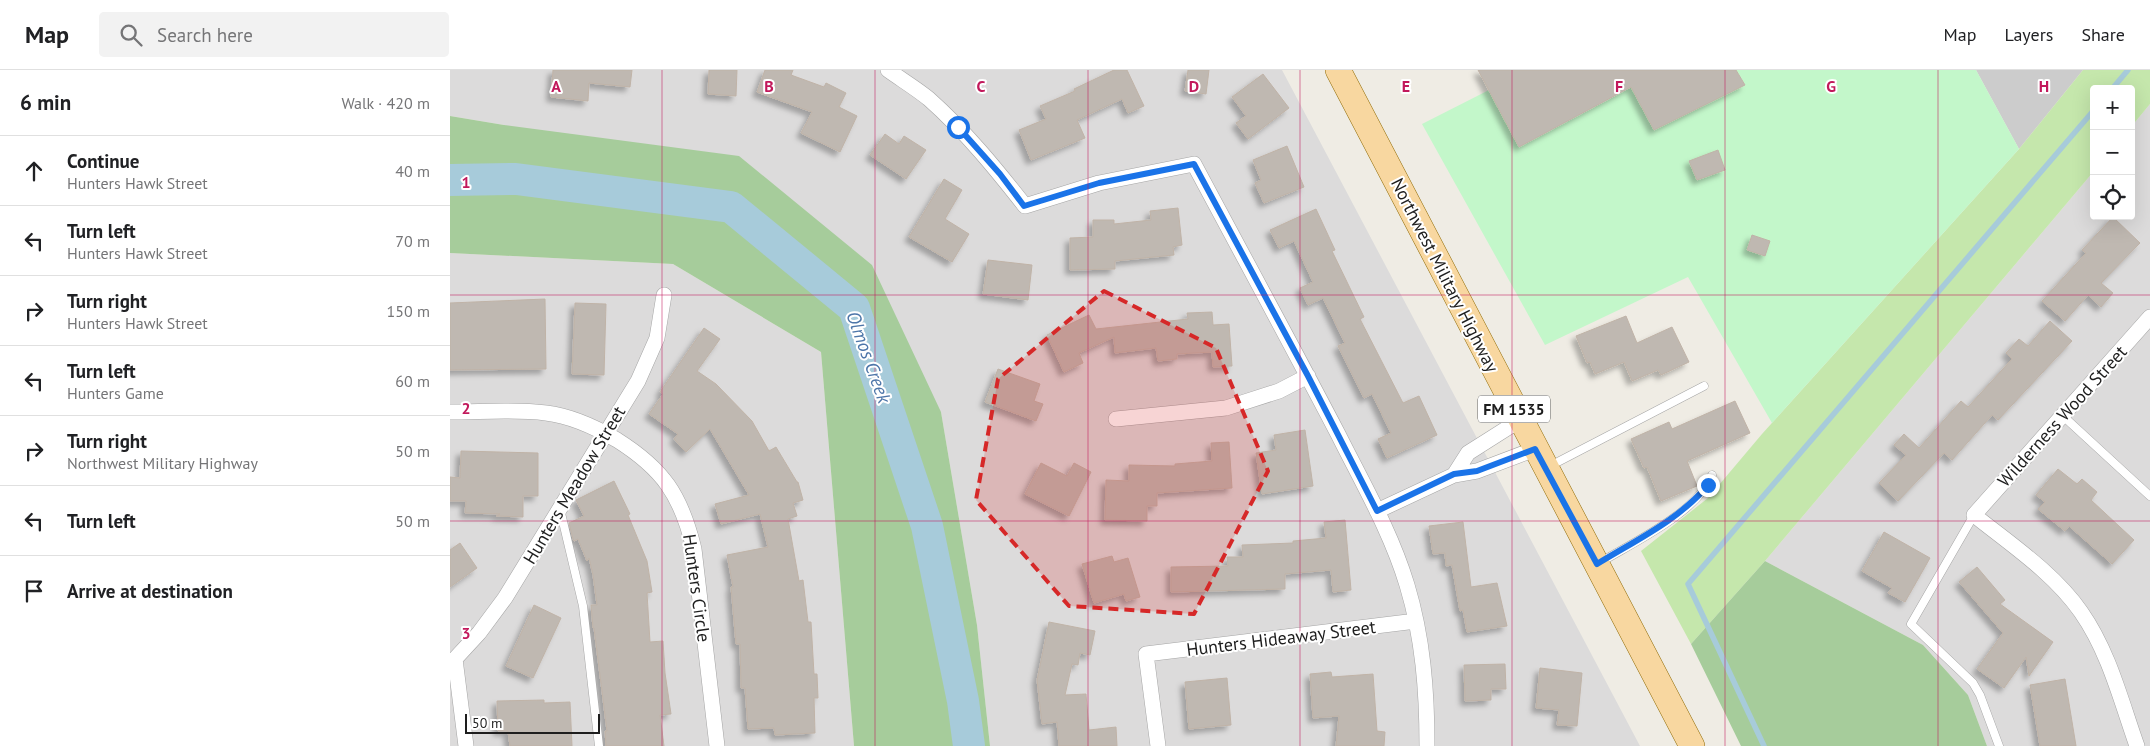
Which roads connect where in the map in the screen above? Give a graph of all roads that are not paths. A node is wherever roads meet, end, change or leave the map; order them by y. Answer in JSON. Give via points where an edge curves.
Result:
{"nodes":[{"id":1,"x":888,"y":70,"type":"edge"},
{"id":2,"x":1338,"y":70,"type":"edge"},
{"id":3,"x":664,"y":296,"type":"dead end"},
{"id":4,"x":2149,"y":320,"type":"edge"},
{"id":5,"x":1308,"y":376,"type":"junction"},
{"id":6,"x":1704,"y":386,"type":"dead end"},
{"id":7,"x":450,"y":412,"type":"edge"},
{"id":8,"x":2063,"y":416,"type":"junction"},
{"id":9,"x":1116,"y":419,"type":"dead end"},
{"id":10,"x":1520,"y":420,"type":"junction"},
{"id":11,"x":606,"y":433,"type":"junction"},
{"id":12,"x":1540,"y":459,"type":"junction"},
{"id":13,"x":1454,"y":474,"type":"junction"},
{"id":14,"x":1712,"y":475,"type":"dead end"},
{"id":15,"x":2150,"y":496,"type":"edge"},
{"id":16,"x":560,"y":508,"type":"junction"},
{"id":17,"x":1377,"y":511,"type":"junction"},
{"id":18,"x":1974,"y":515,"type":"junction"},
{"id":19,"x":1597,"y":564,"type":"junction"},
{"id":20,"x":1416,"y":621,"type":"junction"},
{"id":21,"x":452,"y":659,"type":"edge"},
{"id":22,"x":466,"y":746,"type":"edge"},
{"id":23,"x":600,"y":746,"type":"edge"},
{"id":24,"x":717,"y":746,"type":"edge"},
{"id":25,"x":1158,"y":746,"type":"edge"},
{"id":26,"x":1427,"y":746,"type":"edge"},
{"id":27,"x":1692,"y":746,"type":"edge"},
{"id":28,"x":2000,"y":746,"type":"edge"},
{"id":29,"x":2137,"y":746,"type":"edge"}],
"edges":[{"from":1,"to":5,"type":"street","via":[[928,99],[958,127],[1024,206],[1099,183],[1194,164]]},
{"from":2,"to":10,"type":"main road","name":"Northwest Military Highway","number":"FM 1535"},
{"from":3,"to":11,"type":"street","name":"Hunters Meadow Street","via":[[657,338],[638,381]]},
{"from":4,"to":8,"type":"street","name":"Wilderness Wood Street"},
{"from":5,"to":9,"type":"street","via":[[1279,391],[1226,408]]},
{"from":5,"to":17,"type":"street"},
{"from":6,"to":12,"type":"lane"},
{"from":7,"to":11,"type":"street","name":"Hunters Circle","via":[[548,413]]},
{"from":8,"to":15,"type":"lane"},
{"from":8,"to":18,"type":"street","name":"Wilderness Wood Street"},
{"from":10,"to":12,"type":"main road","name":"Northwest Military Highway","number":"FM 1535"},
{"from":10,"to":13,"type":"street","via":[[1468,453]]},
{"from":11,"to":16,"type":"street","name":"Hunters Meadow Street"},
{"from":11,"to":24,"type":"street","name":"Hunters Circle","via":[[650,463],[672,492],[687,522],[694,548]]},
{"from":12,"to":13,"type":"street"},
{"from":12,"to":19,"type":"main road","name":"Northwest Military Highway","number":"FM 1535"},
{"from":13,"to":17,"type":"street"},
{"from":14,"to":19,"type":"lane","via":[[1696,500],[1672,519]]},
{"from":16,"to":21,"type":"street","name":"Hunters Meadow Street","via":[[506,598],[479,633]]},
{"from":16,"to":23,"type":"lane","via":[[583,606]]},
{"from":17,"to":20,"type":"street","via":[[1392,540]]},
{"from":18,"to":28,"type":"lane","via":[[1911,624],[1973,683]]},
{"from":18,"to":29,"type":"street","via":[[2044,572],[2080,611],[2104,652]]},
{"from":19,"to":27,"type":"main road","name":"Northwest Military Highway","number":"FM 1535"},
{"from":20,"to":25,"type":"street","name":"Hunters Hideaway Street","via":[[1146,654]]},
{"from":20,"to":26,"type":"street","via":[[1422,644],[1427,696]]},
{"from":21,"to":22,"type":"street"}]}
